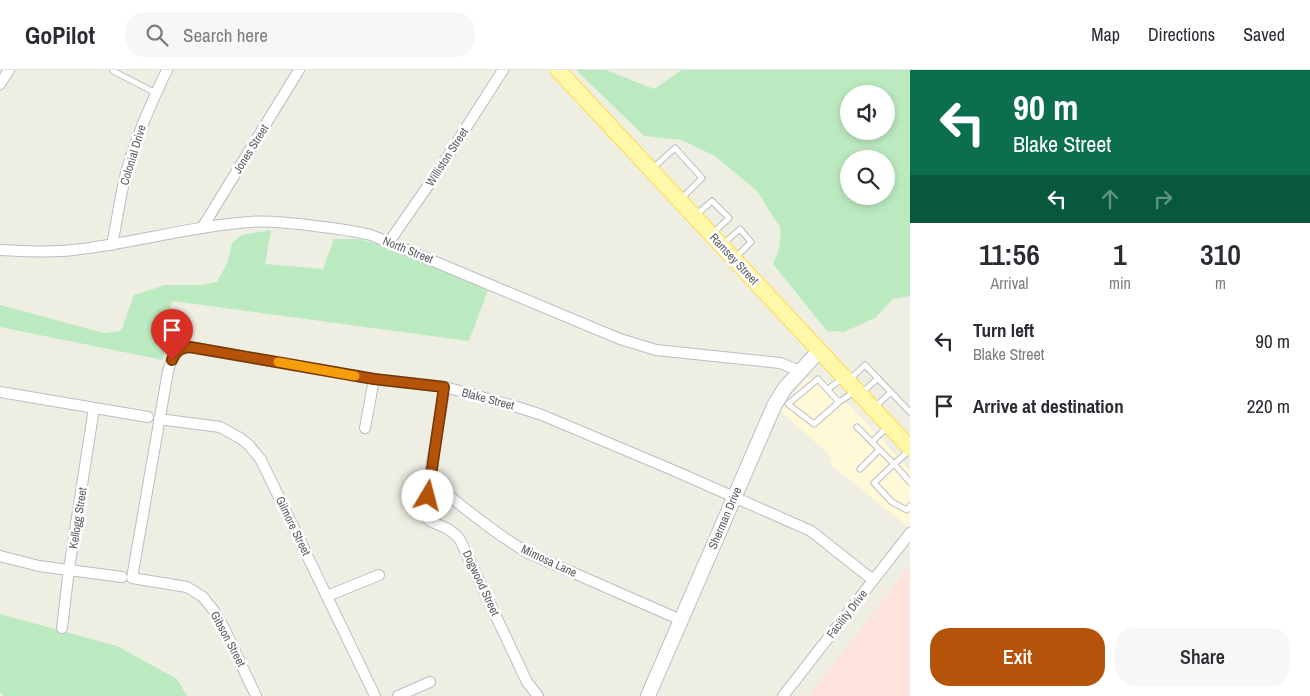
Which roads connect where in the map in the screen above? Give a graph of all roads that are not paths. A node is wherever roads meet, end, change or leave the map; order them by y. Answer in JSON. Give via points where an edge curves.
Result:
{"nodes":[{"id":1,"x":10,"y":70,"type":"edge"},
{"id":2,"x":167,"y":70,"type":"edge"},
{"id":3,"x":300,"y":70,"type":"edge"},
{"id":4,"x":503,"y":70,"type":"edge"},
{"id":5,"x":558,"y":70,"type":"edge"},
{"id":6,"x":112,"y":71,"type":"edge"},
{"id":7,"x":0,"y":84,"type":"edge"},
{"id":8,"x":156,"y":93,"type":"junction"},
{"id":9,"x":651,"y":170,"type":"junction"},
{"id":10,"x":679,"y":200,"type":"junction"},
{"id":11,"x":695,"y":217,"type":"junction"},
{"id":12,"x":202,"y":228,"type":"junction"},
{"id":13,"x":716,"y":240,"type":"junction"},
{"id":14,"x":389,"y":242,"type":"junction"},
{"id":15,"x":112,"y":245,"type":"junction"},
{"id":16,"x":0,"y":250,"type":"edge"},
{"id":17,"x":734,"y":259,"type":"junction"},
{"id":18,"x":819,"y":351,"type":"junction"},
{"id":19,"x":800,"y":371,"type":"junction"},
{"id":20,"x":878,"y":378,"type":"junction"},
{"id":21,"x":374,"y":379,"type":"junction"},
{"id":22,"x":852,"y":386,"type":"junction"},
{"id":23,"x":444,"y":387,"type":"junction"},
{"id":24,"x":785,"y":388,"type":"junction"},
{"id":25,"x":828,"y":389,"type":"junction"},
{"id":26,"x":0,"y":392,"type":"edge"},
{"id":27,"x":891,"y":392,"type":"junction"},
{"id":28,"x":797,"y":397,"type":"junction"},
{"id":29,"x":839,"y":402,"type":"junction"},
{"id":30,"x":94,"y":408,"type":"junction"},
{"id":31,"x":873,"y":409,"type":"junction"},
{"id":32,"x":910,"y":412,"type":"edge"},
{"id":33,"x":148,"y":417,"type":"dead end"},
{"id":34,"x":159,"y":419,"type":"junction"},
{"id":35,"x":889,"y":425,"type":"junction"},
{"id":36,"x":857,"y":427,"type":"dead end"},
{"id":37,"x":365,"y":428,"type":"dead end"},
{"id":38,"x":872,"y":442,"type":"junction"},
{"id":39,"x":910,"y":449,"type":"edge"},
{"id":40,"x":880,"y":450,"type":"junction"},
{"id":41,"x":894,"y":464,"type":"junction"},
{"id":42,"x":860,"y":468,"type":"dead end"},
{"id":43,"x":429,"y":480,"type":"junction"},
{"id":44,"x":910,"y":482,"type":"edge"},
{"id":45,"x":734,"y":497,"type":"junction"},
{"id":46,"x":910,"y":506,"type":"edge"},
{"id":47,"x":910,"y":533,"type":"edge"},
{"id":48,"x":0,"y":556,"type":"edge"},
{"id":49,"x":69,"y":569,"type":"junction"},
{"id":50,"x":379,"y":575,"type":"dead end"},
{"id":51,"x":127,"y":578,"type":"junction"},
{"id":52,"x":873,"y":580,"type":"junction"},
{"id":53,"x":327,"y":596,"type":"junction"},
{"id":54,"x":681,"y":620,"type":"junction"},
{"id":55,"x":62,"y":628,"type":"dead end"},
{"id":56,"x":430,"y":682,"type":"dead end"},
{"id":57,"x":256,"y":696,"type":"edge"},
{"id":58,"x":375,"y":696,"type":"edge"},
{"id":59,"x":398,"y":696,"type":"edge"},
{"id":60,"x":538,"y":696,"type":"edge"},
{"id":61,"x":648,"y":696,"type":"edge"},
{"id":62,"x":783,"y":696,"type":"edge"}],
"edges":[{"from":1,"to":7,"type":"street"},
{"from":2,"to":8,"type":"street","name":"Colonial Drive"},
{"from":3,"to":12,"type":"street","name":"Jones Street"},
{"from":4,"to":14,"type":"street","name":"Williston Street"},
{"from":5,"to":9,"type":"main road","name":"Ramsey Street"},
{"from":6,"to":8,"type":"lane"},
{"from":8,"to":15,"type":"street","name":"Colonial Drive","via":[[126,174]]},
{"from":9,"to":10,"type":"main road","name":"Ramsey Street"},
{"from":9,"to":10,"type":"lane","via":[[675,148],[702,178]]},
{"from":10,"to":11,"type":"main road","name":"Ramsey Street"},
{"from":11,"to":13,"type":"main road","name":"Ramsey Street"},
{"from":11,"to":13,"type":"lane","via":[[712,201],[729,218]]},
{"from":12,"to":14,"type":"street","name":"North Street","via":[[275,222],[352,231]]},
{"from":12,"to":15,"type":"street","name":"North Street"},
{"from":13,"to":17,"type":"main road","name":"Ramsey Street"},
{"from":13,"to":17,"type":"lane","via":[[740,229],[746,235],[751,242]]},
{"from":14,"to":19,"type":"street","name":"North Street","via":[[644,347],[780,363]]},
{"from":15,"to":16,"type":"street","name":"North Street","via":[[63,251]]},
{"from":17,"to":18,"type":"main road","name":"Ramsey Street"},
{"from":18,"to":19,"type":"street","name":"Sherman Drive"},
{"from":18,"to":22,"type":"main road","name":"Ramsey Street"},
{"from":19,"to":24,"type":"street","name":"Sherman Drive"},
{"from":20,"to":22,"type":"lane"},
{"from":20,"to":22,"type":"lane","via":[[865,365]]},
{"from":20,"to":27,"type":"lane"},
{"from":21,"to":23,"type":"street","name":"Blake Street"},
{"from":21,"to":34,"type":"street","name":"Blake Street","via":[[183,348],[174,354],[168,371]]},
{"from":21,"to":37,"type":"street"},
{"from":22,"to":25,"type":"lane"},
{"from":22,"to":29,"type":"lane"},
{"from":22,"to":31,"type":"main road","name":"Ramsey Street"},
{"from":23,"to":43,"type":"street"},
{"from":23,"to":45,"type":"street","name":"Blake Street","via":[[542,415]]},
{"from":24,"to":28,"type":"lane"},
{"from":24,"to":45,"type":"street","name":"Sherman Drive"},
{"from":25,"to":28,"type":"lane","via":[[818,378]]},
{"from":25,"to":29,"type":"lane"},
{"from":26,"to":30,"type":"street"},
{"from":27,"to":31,"type":"lane"},
{"from":27,"to":32,"type":"lane"},
{"from":28,"to":29,"type":"lane","via":[[788,404],[814,424]]},
{"from":30,"to":33,"type":"street"},
{"from":30,"to":49,"type":"street","name":"Kellogg Street"},
{"from":31,"to":35,"type":"main road","name":"Ramsey Street"},
{"from":34,"to":51,"type":"street","name":"Blake Street"},
{"from":34,"to":53,"type":"street","name":"Gilmore Street","via":[[220,427],[248,444],[261,460]]},
{"from":35,"to":38,"type":"lane"},
{"from":35,"to":39,"type":"main road","name":"Ramsey Street"},
{"from":36,"to":38,"type":"lane"},
{"from":38,"to":40,"type":"lane"},
{"from":39,"to":41,"type":"lane"},
{"from":40,"to":41,"type":"lane"},
{"from":40,"to":42,"type":"lane"},
{"from":41,"to":44,"type":"lane"},
{"from":41,"to":46,"type":"lane","via":[[874,483],[892,502],[907,510]]},
{"from":43,"to":54,"type":"street","name":"Mimosa Lane","via":[[508,541]]},
{"from":43,"to":60,"type":"street","name":"Dogwood Street","via":[[426,517],[460,540],[527,682]]},
{"from":45,"to":52,"type":"street","name":"Blake Street","via":[[811,531]]},
{"from":45,"to":54,"type":"street","name":"Sherman Drive"},
{"from":47,"to":52,"type":"street","name":"Facility Drive"},
{"from":48,"to":49,"type":"street","name":"Gibson Street"},
{"from":49,"to":51,"type":"street","name":"Gibson Street"},
{"from":49,"to":55,"type":"street","name":"Kellogg Street"},
{"from":50,"to":53,"type":"street"},
{"from":51,"to":57,"type":"street","name":"Gibson Street","via":[[187,587],[202,597],[224,628]]},
{"from":52,"to":62,"type":"street","name":"Facility Drive"},
{"from":53,"to":58,"type":"street","name":"Gilmore Street"},
{"from":54,"to":61,"type":"street","name":"Sherman Drive"},
{"from":56,"to":59,"type":"street"}]}
